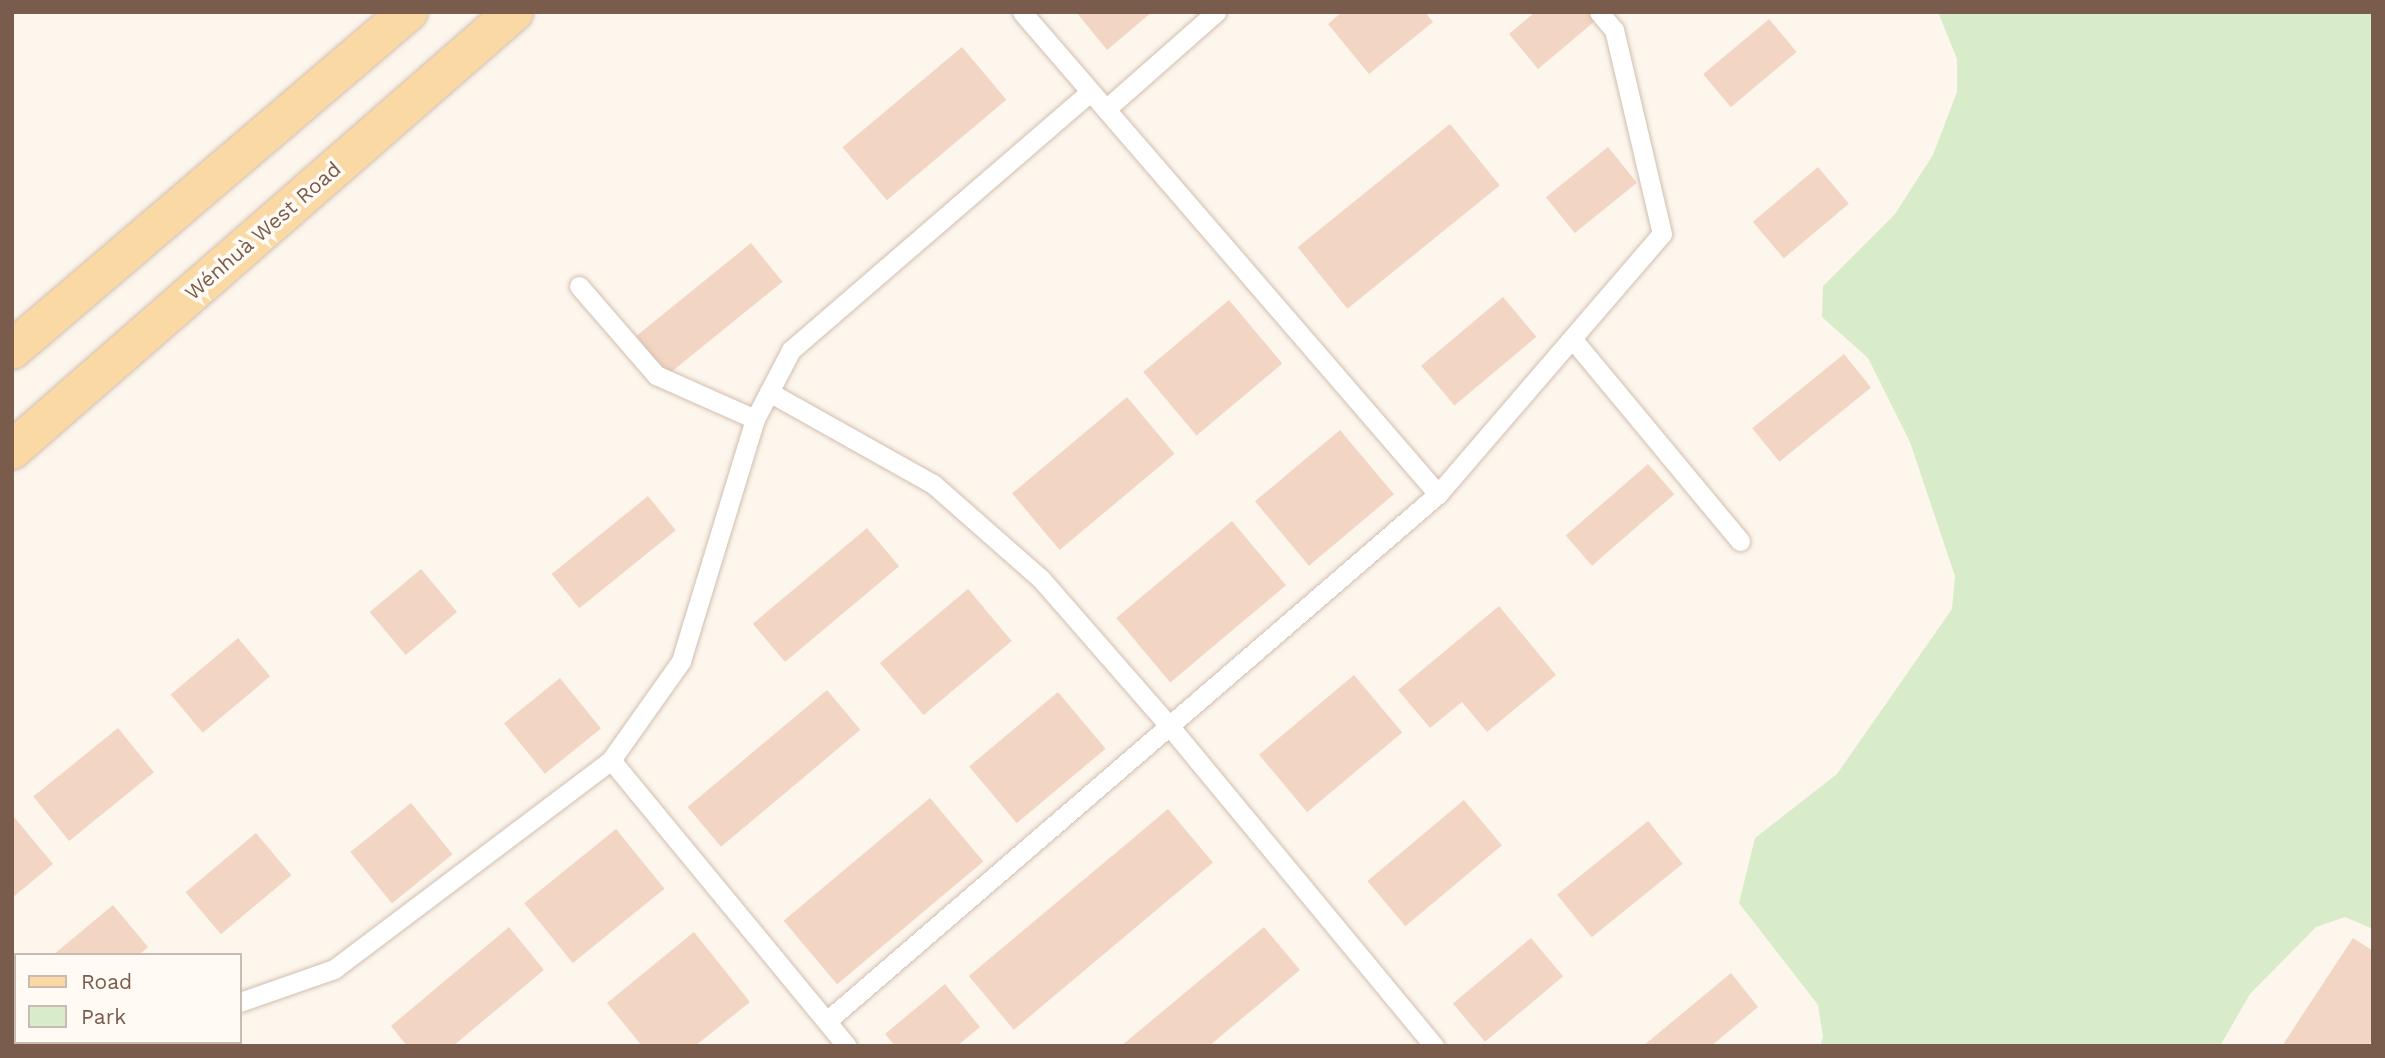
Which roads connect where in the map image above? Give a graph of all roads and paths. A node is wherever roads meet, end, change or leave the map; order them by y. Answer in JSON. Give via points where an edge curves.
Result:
{"nodes":[{"id":1,"x":408,"y":12,"type":"edge"},
{"id":2,"x":514,"y":12,"type":"edge"},
{"id":3,"x":1021,"y":12,"type":"edge"},
{"id":4,"x":1216,"y":12,"type":"edge"},
{"id":5,"x":1599,"y":12,"type":"edge"},
{"id":6,"x":1090,"y":92,"type":"junction"},
{"id":7,"x":1106,"y":109,"type":"junction"},
{"id":8,"x":579,"y":286,"type":"dead end"},
{"id":9,"x":1574,"y":341,"type":"junction"},
{"id":10,"x":12,"y":349,"type":"edge"},
{"id":11,"x":769,"y":392,"type":"junction"},
{"id":12,"x":755,"y":419,"type":"junction"},
{"id":13,"x":12,"y":450,"type":"edge"},
{"id":14,"x":1438,"y":494,"type":"junction"},
{"id":15,"x":1740,"y":541,"type":"dead end"},
{"id":16,"x":1171,"y":728,"type":"junction"},
{"id":17,"x":611,"y":760,"type":"junction"},
{"id":18,"x":242,"y":1001,"type":"edge"},
{"id":19,"x":828,"y":1020,"type":"junction"},
{"id":20,"x":847,"y":1046,"type":"edge"},
{"id":21,"x":1434,"y":1046,"type":"edge"}],
"edges":[{"from":1,"to":10,"type":"main road"},
{"from":2,"to":13,"type":"main road","name":"Wénhuà West Road"},
{"from":3,"to":6,"type":"lane"},
{"from":4,"to":7,"type":"lane"},
{"from":5,"to":9,"type":"lane","via":[[1614,30],[1662,234]]},
{"from":6,"to":7,"type":"lane"},
{"from":6,"to":11,"type":"lane","via":[[791,350]]},
{"from":7,"to":14,"type":"lane"},
{"from":8,"to":12,"type":"lane","via":[[656,375]]},
{"from":9,"to":14,"type":"lane"},
{"from":9,"to":15,"type":"lane"},
{"from":11,"to":12,"type":"lane"},
{"from":11,"to":16,"type":"lane","via":[[933,484],[1041,579]]},
{"from":12,"to":17,"type":"lane","via":[[681,661]]},
{"from":14,"to":16,"type":"lane"},
{"from":16,"to":19,"type":"lane"},
{"from":16,"to":21,"type":"lane"},
{"from":17,"to":18,"type":"lane","via":[[334,969]]},
{"from":17,"to":19,"type":"lane"},
{"from":19,"to":20,"type":"lane"}]}
